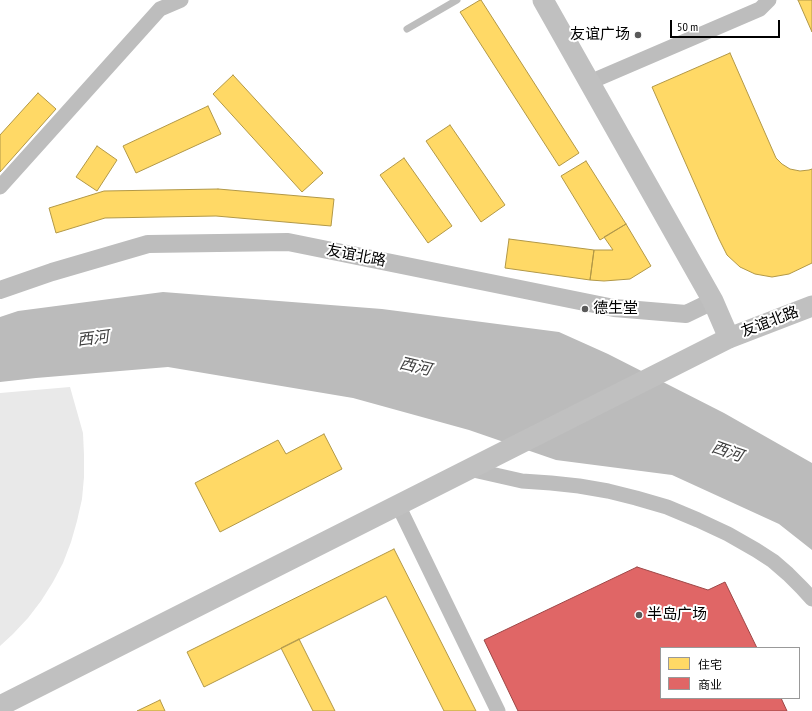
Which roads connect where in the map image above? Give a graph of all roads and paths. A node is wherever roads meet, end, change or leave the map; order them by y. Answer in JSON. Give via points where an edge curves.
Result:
{"nodes":[{"id":1,"x":181,"y":0,"type":"edge"},
{"id":2,"x":457,"y":0,"type":"edge"},
{"id":3,"x":543,"y":0,"type":"edge"},
{"id":4,"x":769,"y":0,"type":"edge"},
{"id":5,"x":407,"y":29,"type":"dead end"},
{"id":6,"x":590,"y":82,"type":"junction"},
{"id":7,"x":0,"y":188,"type":"edge"},
{"id":8,"x":0,"y":290,"type":"edge"},
{"id":9,"x":713,"y":301,"type":"junction"},
{"id":10,"x":812,"y":306,"type":"edge"},
{"id":11,"x":729,"y":338,"type":"junction"},
{"id":12,"x":469,"y":469,"type":"junction"},
{"id":13,"x":398,"y":505,"type":"junction"},
{"id":14,"x":812,"y":599,"type":"edge"},
{"id":15,"x":6,"y":707,"type":"edge"},
{"id":16,"x":498,"y":711,"type":"edge"}],
"edges":[{"from":1,"to":7,"type":"street","via":[[160,9]]},
{"from":2,"to":5,"type":"lane"},
{"from":3,"to":6,"type":"main road"},
{"from":4,"to":6,"type":"street","via":[[760,9]]},
{"from":6,"to":9,"type":"main road"},
{"from":8,"to":9,"type":"street","name":"友谊北路","via":[[148,244],[288,242],[614,308],[686,314]]},
{"from":9,"to":11,"type":"main road"},
{"from":10,"to":11,"type":"main road","name":"友谊北路"},
{"from":11,"to":12,"type":"main road","name":"友谊北路"},
{"from":12,"to":13,"type":"main road","name":"友谊北路"},
{"from":12,"to":14,"type":"street","via":[[522,481],[551,482],[608,491],[667,508],[716,528],[756,550],[788,574]]},
{"from":13,"to":15,"type":"main road","name":"友谊北路"},
{"from":13,"to":16,"type":"street"}]}
